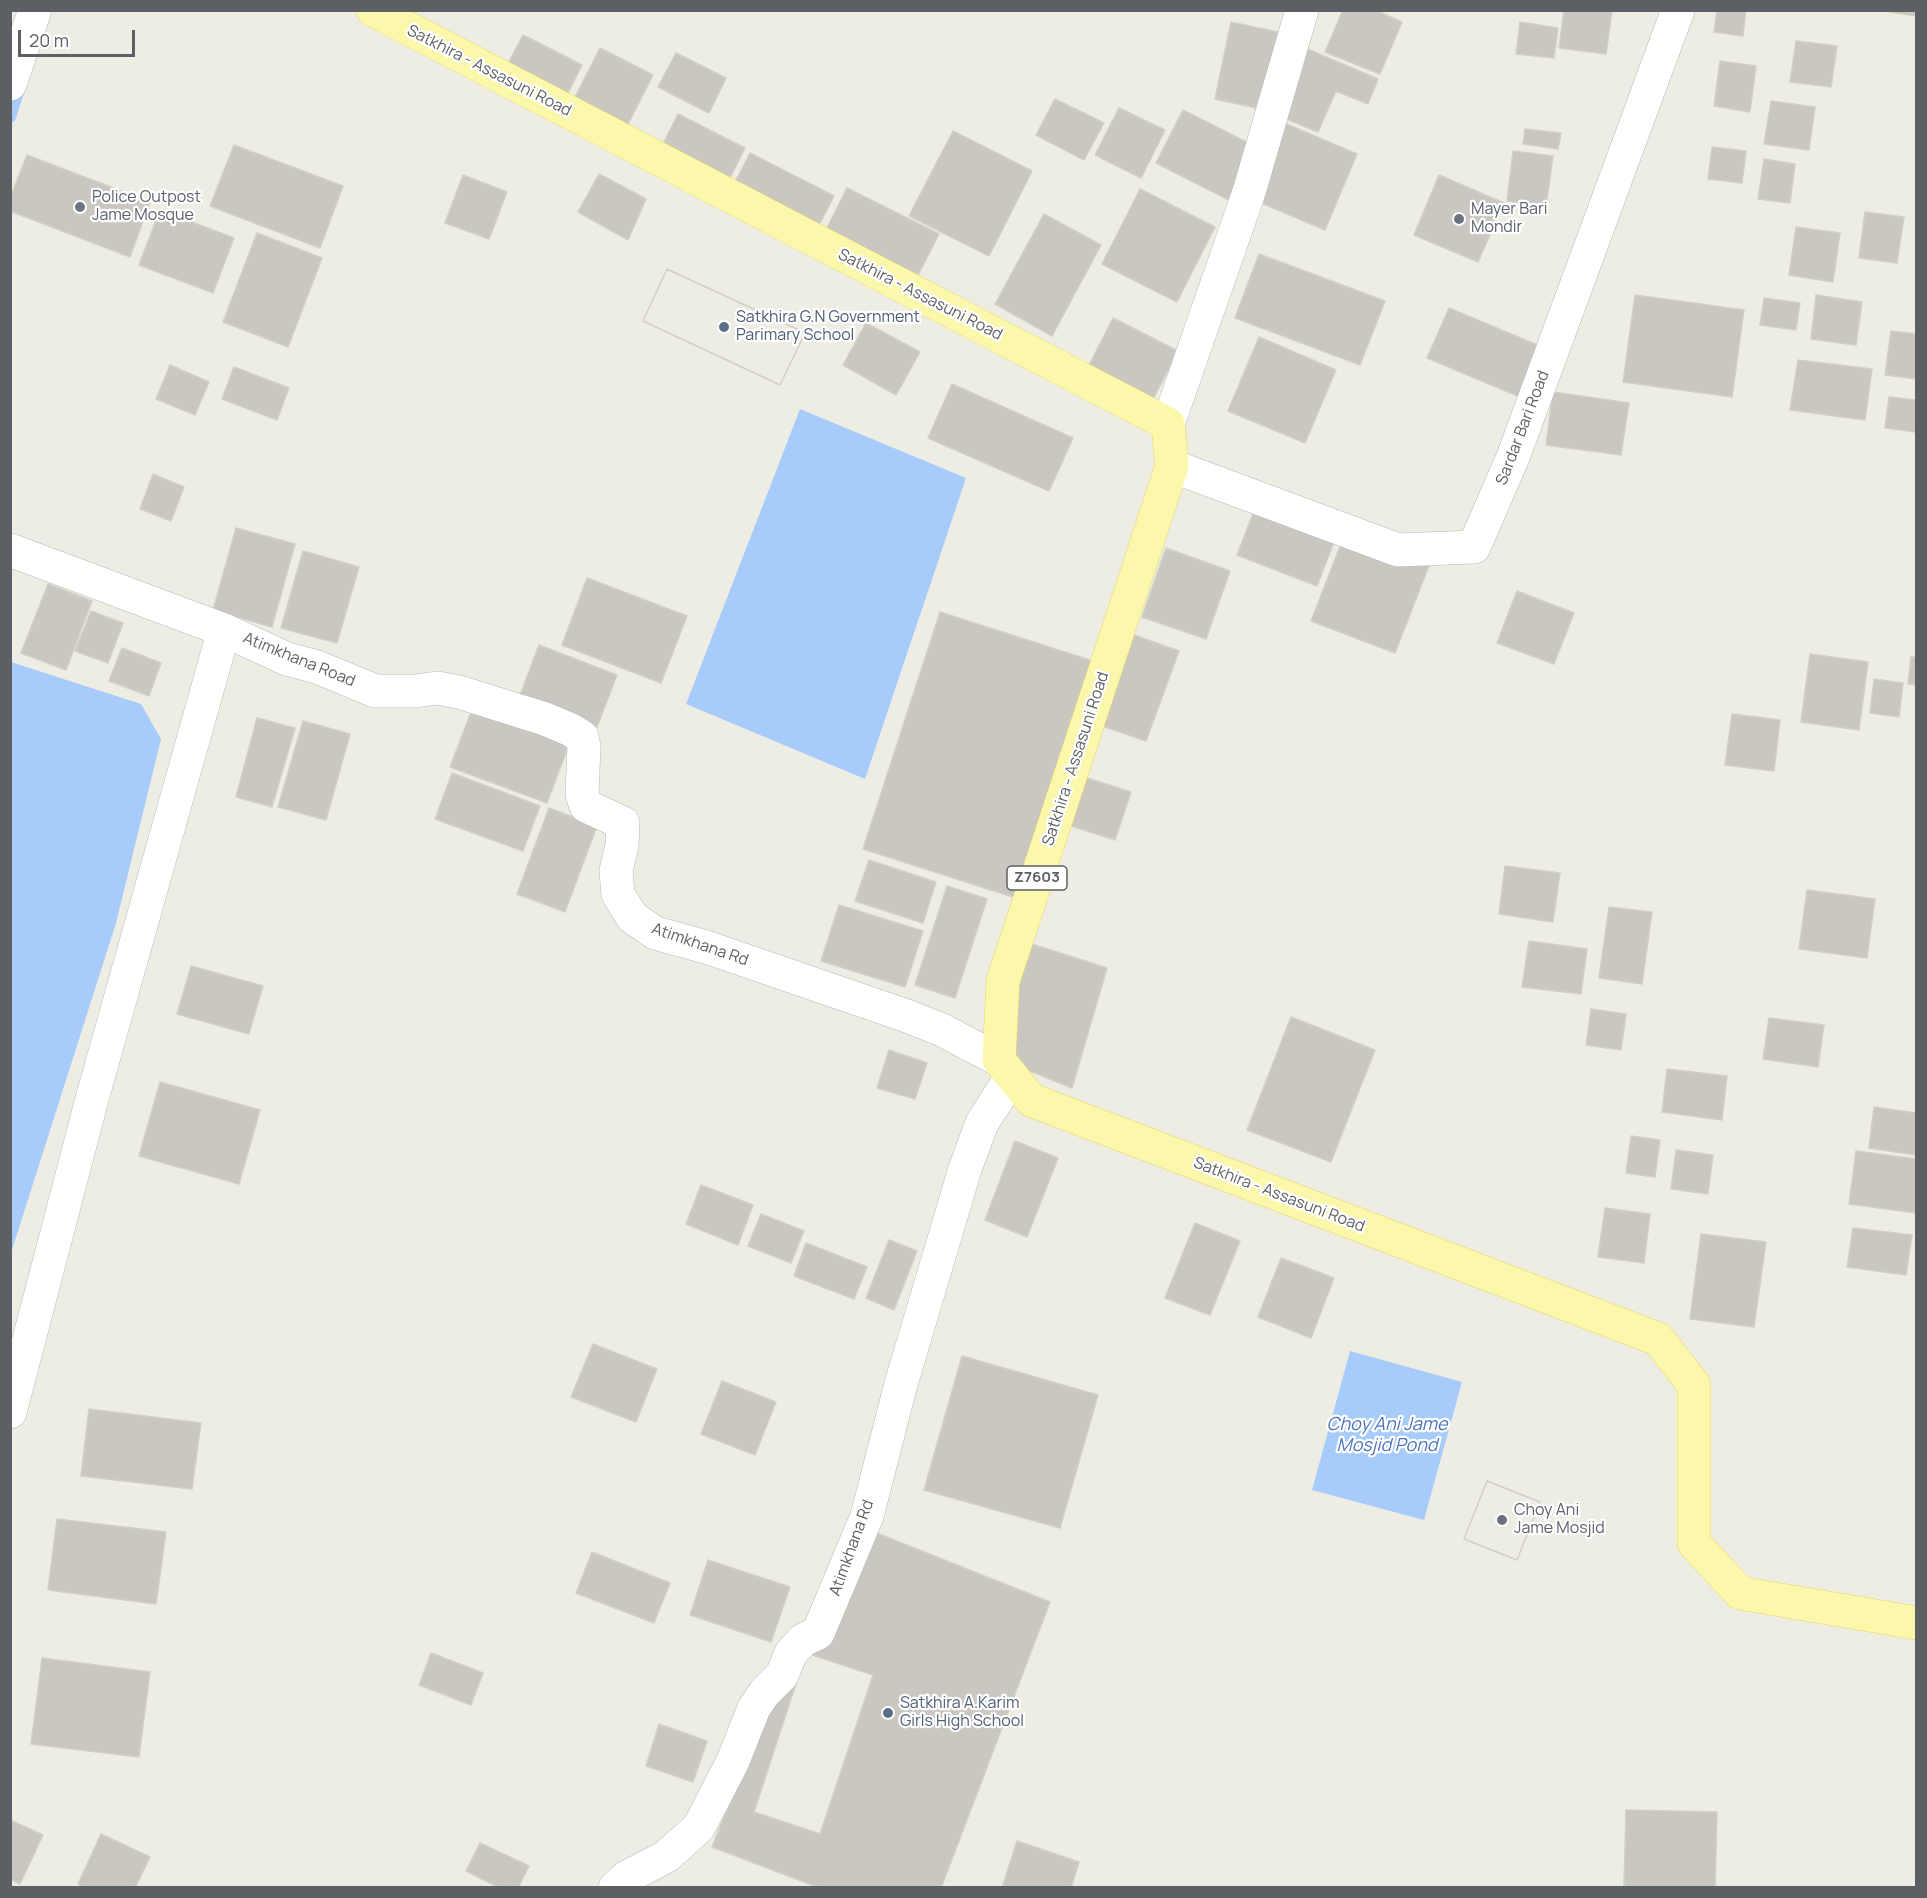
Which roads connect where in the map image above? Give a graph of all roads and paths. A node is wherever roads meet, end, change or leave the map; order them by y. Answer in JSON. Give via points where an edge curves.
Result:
{"nodes":[{"id":1,"x":34,"y":10,"type":"edge"},
{"id":2,"x":373,"y":10,"type":"edge"},
{"id":3,"x":1302,"y":10,"type":"edge"},
{"id":4,"x":1678,"y":10,"type":"edge"},
{"id":5,"x":10,"y":84,"type":"edge"},
{"id":6,"x":1168,"y":424,"type":"junction"},
{"id":7,"x":1173,"y":466,"type":"junction"},
{"id":8,"x":10,"y":550,"type":"edge"},
{"id":9,"x":224,"y":630,"type":"junction"},
{"id":10,"x":375,"y":691,"type":"joint"},
{"id":11,"x":1005,"y":1068,"type":"junction"},
{"id":12,"x":10,"y":1412,"type":"edge"},
{"id":13,"x":1917,"y":1623,"type":"edge"},
{"id":14,"x":615,"y":1887,"type":"edge"}],
"edges":[{"from":1,"to":5,"type":"street"},
{"from":2,"to":6,"type":"main road","name":"Satkhira - Assasuni Road"},
{"from":3,"to":6,"type":"street","via":[[1249,192]]},
{"from":4,"to":7,"type":"street","name":"Sardar Bari Road","via":[[1513,457],[1474,547],[1398,550]]},
{"from":6,"to":7,"type":"main road","name":"Satkhira - Assasuni Road","number":"Z7603"},
{"from":7,"to":11,"type":"main road","name":"Satkhira - Assasuni Road","number":"Z7603","via":[[1003,981]]},
{"from":8,"to":9,"type":"street","name":"Atimkhana Road"},
{"from":9,"to":10,"type":"street","name":"Atimkhana Road","via":[[287,659]]},
{"from":9,"to":12,"type":"street","via":[[92,1099]]},
{"from":10,"to":11,"type":"street","name":"Atimkhana Rd","via":[[437,688],[459,692],[572,730],[582,737],[584,747],[582,794],[586,806],[623,823],[616,871],[618,894],[632,917],[655,933],[706,947],[942,1030]]},
{"from":11,"to":13,"type":"main road","name":"Satkhira - Assasuni Road","via":[[1031,1100],[1658,1340],[1694,1385],[1694,1543],[1740,1593]]},
{"from":11,"to":14,"type":"street","name":"Atimkhana Rd","via":[[965,1169],[901,1384],[867,1516],[818,1633],[803,1640],[791,1653],[782,1675],[754,1708],[733,1761],[699,1827],[668,1856]]}]}
